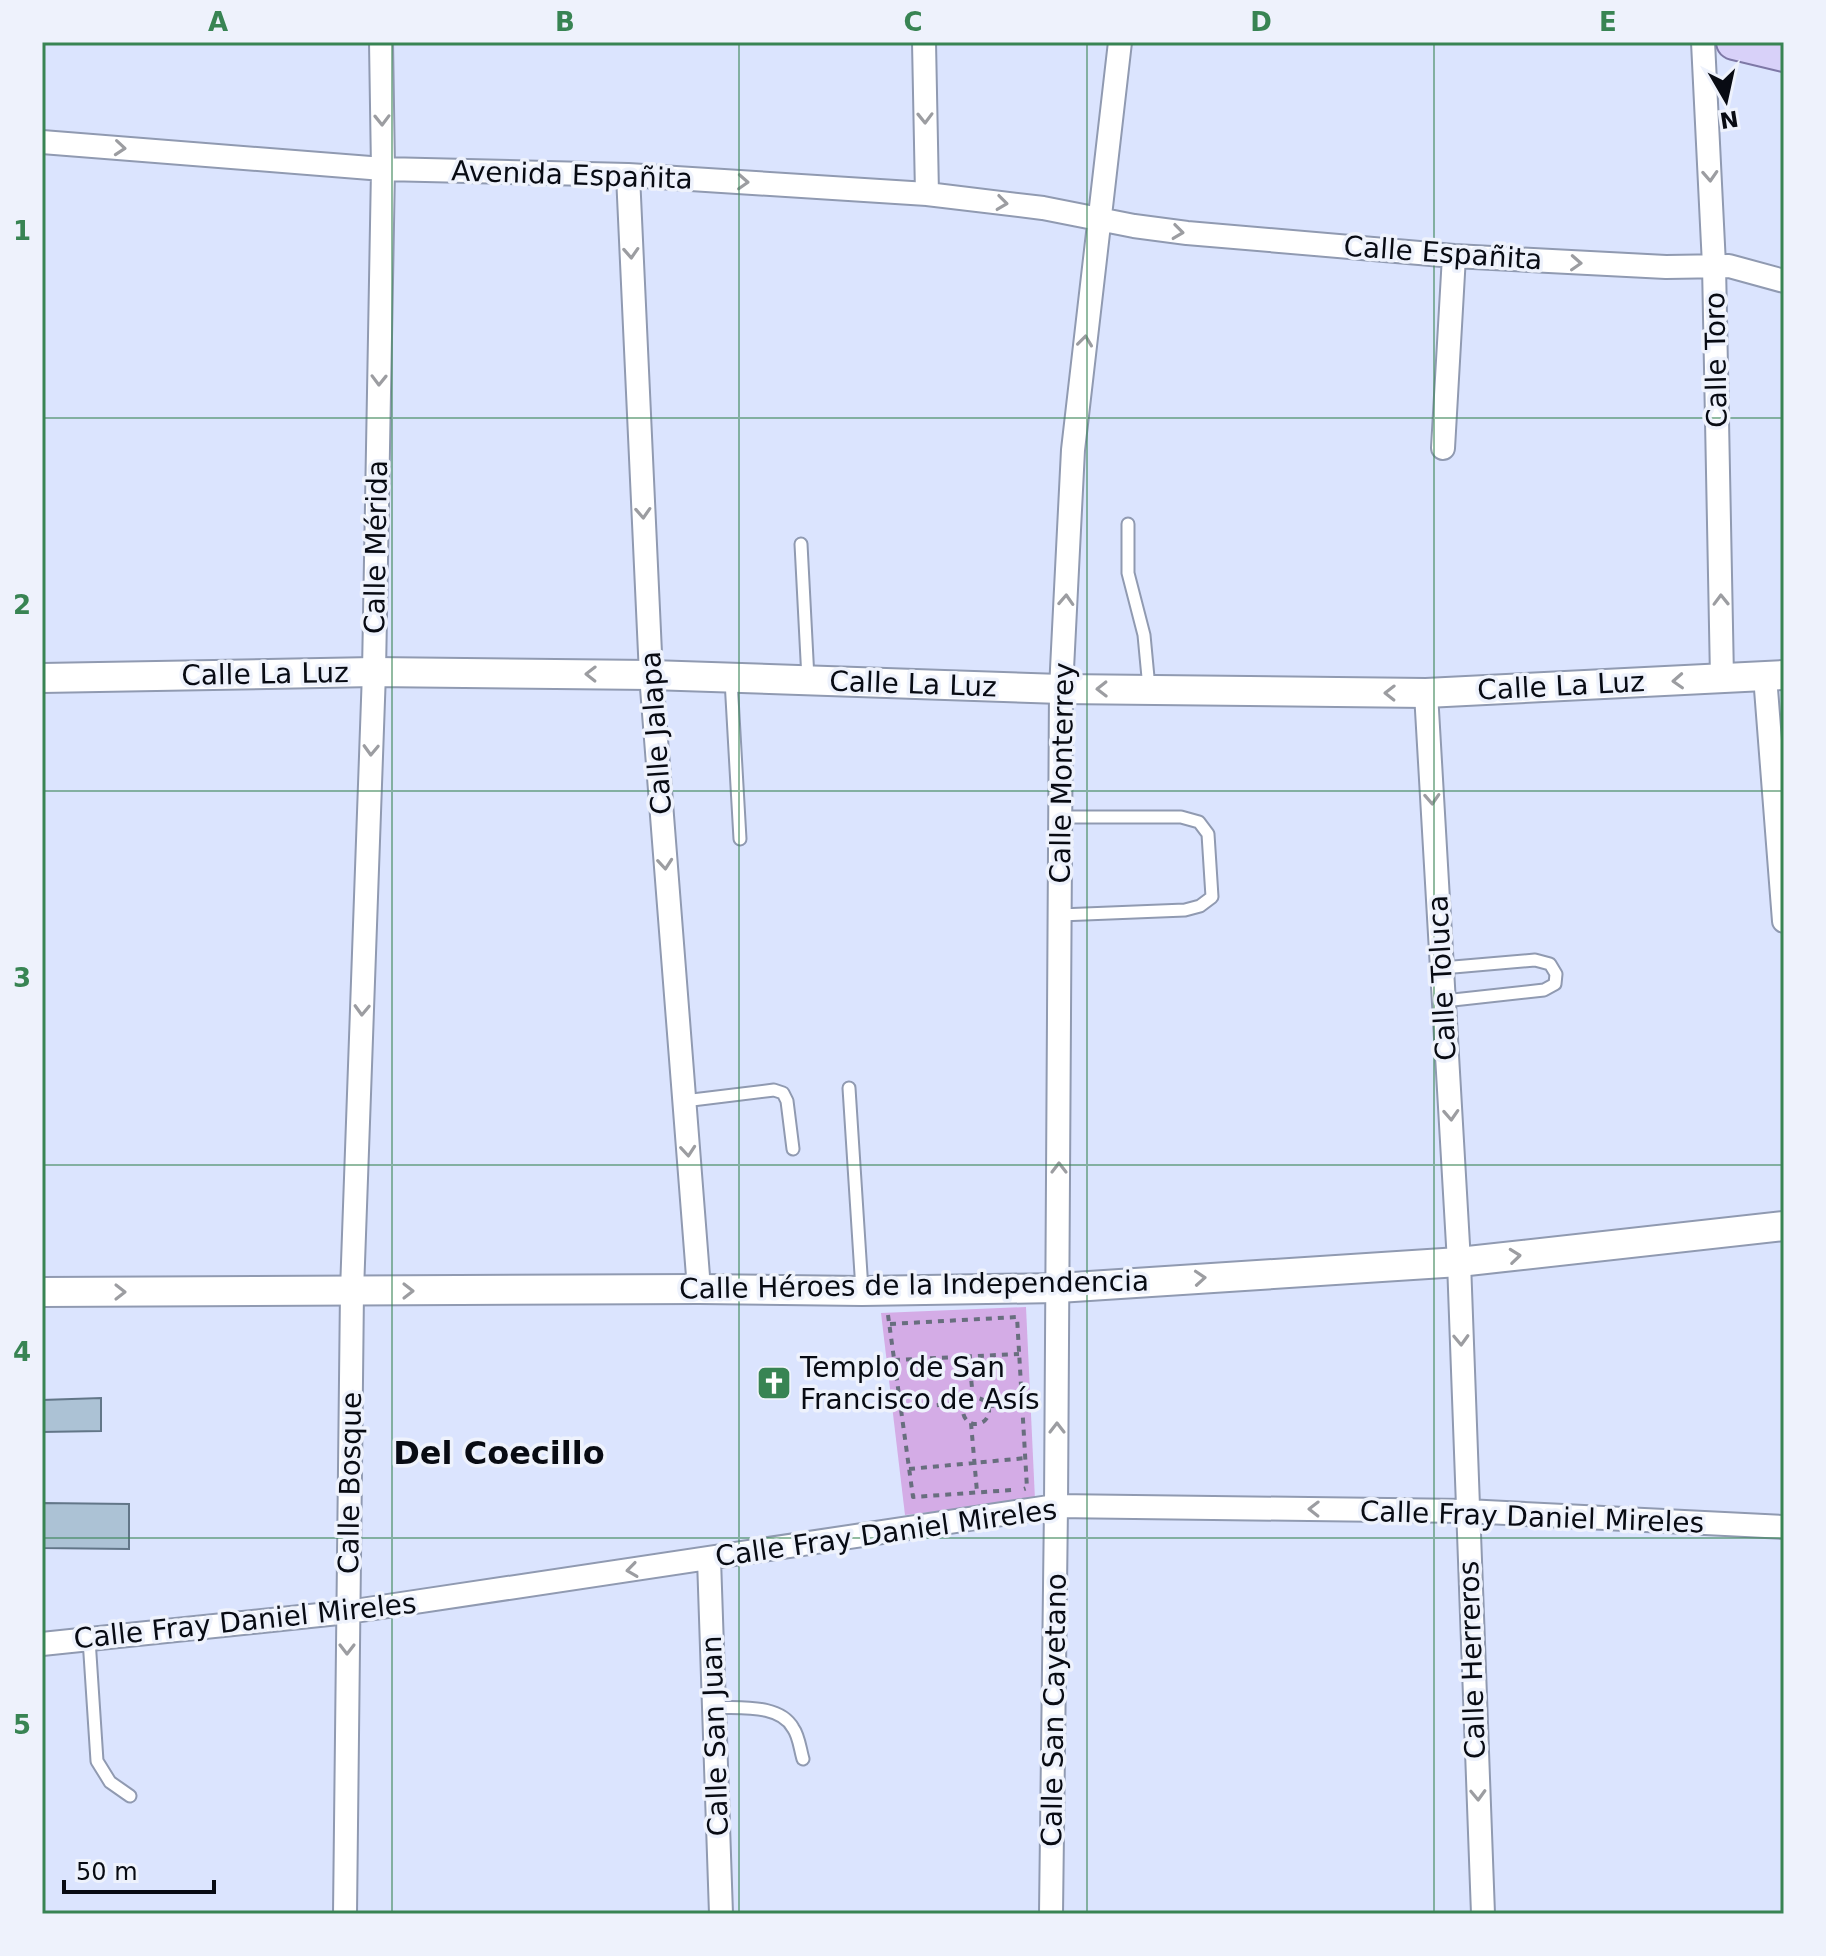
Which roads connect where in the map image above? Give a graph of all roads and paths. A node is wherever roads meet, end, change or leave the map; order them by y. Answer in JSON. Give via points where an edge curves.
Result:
{"nodes":[{"id":1,"x":381,"y":42,"type":"edge"},
{"id":2,"x":924,"y":42,"type":"edge"},
{"id":3,"x":1120,"y":42,"type":"edge"},
{"id":4,"x":1703,"y":42,"type":"edge"},
{"id":5,"x":1734,"y":42,"type":"edge"},
{"id":6,"x":1784,"y":54,"type":"edge"},
{"id":7,"x":42,"y":142,"type":"edge"},
{"id":8,"x":383,"y":169,"type":"junction"},
{"id":9,"x":628,"y":175,"type":"junction"},
{"id":10,"x":927,"y":194,"type":"junction"},
{"id":11,"x":1101,"y":220,"type":"junction"},
{"id":12,"x":1454,"y":256,"type":"junction"},
{"id":13,"x":1714,"y":265,"type":"junction"},
{"id":14,"x":1784,"y":281,"type":"edge"},
{"id":15,"x":1443,"y":448,"type":"dead end"},
{"id":16,"x":1128,"y":524,"type":"dead end"},
{"id":17,"x":801,"y":544,"type":"dead end"},
{"id":18,"x":374,"y":672,"type":"junction"},
{"id":19,"x":651,"y":675,"type":"junction"},
{"id":20,"x":1774,"y":676,"type":"edge"},
{"id":21,"x":42,"y":678,"type":"edge"},
{"id":22,"x":731,"y":678,"type":"junction"},
{"id":23,"x":1722,"y":678,"type":"junction"},
{"id":24,"x":808,"y":680,"type":"junction"},
{"id":25,"x":1149,"y":688,"type":"junction"},
{"id":26,"x":1061,"y":689,"type":"junction"},
{"id":27,"x":1426,"y":693,"type":"junction"},
{"id":28,"x":1061,"y":817,"type":"junction"},
{"id":29,"x":740,"y":839,"type":"dead end"},
{"id":30,"x":1060,"y":915,"type":"junction"},
{"id":31,"x":1784,"y":921,"type":"edge"},
{"id":32,"x":1442,"y":968,"type":"junction"},
{"id":33,"x":1444,"y":1001,"type":"junction"},
{"id":34,"x":849,"y":1088,"type":"dead end"},
{"id":35,"x":684,"y":1101,"type":"junction"},
{"id":36,"x":793,"y":1149,"type":"dead end"},
{"id":37,"x":1784,"y":1226,"type":"edge"},
{"id":38,"x":1459,"y":1262,"type":"junction"},
{"id":39,"x":1058,"y":1288,"type":"junction"},
{"id":40,"x":699,"y":1289,"type":"junction"},
{"id":41,"x":352,"y":1291,"type":"junction"},
{"id":42,"x":862,"y":1291,"type":"junction"},
{"id":43,"x":42,"y":1292,"type":"edge"},
{"id":44,"x":1019,"y":1354,"type":"junction"},
{"id":45,"x":969,"y":1357,"type":"junction"},
{"id":46,"x":894,"y":1360,"type":"junction"},
{"id":47,"x":973,"y":1398,"type":"junction"},
{"id":48,"x":966,"y":1402,"type":"junction"},
{"id":49,"x":1022,"y":1404,"type":"junction"},
{"id":50,"x":988,"y":1406,"type":"junction"},
{"id":51,"x":901,"y":1409,"type":"junction"},
{"id":52,"x":971,"y":1423,"type":"junction"},
{"id":53,"x":1026,"y":1458,"type":"junction"},
{"id":54,"x":974,"y":1462,"type":"junction"},
{"id":55,"x":909,"y":1469,"type":"junction"},
{"id":56,"x":977,"y":1492,"type":"junction"},
{"id":57,"x":1056,"y":1506,"type":"junction"},
{"id":58,"x":1466,"y":1511,"type":"junction"},
{"id":59,"x":1784,"y":1527,"type":"edge"},
{"id":60,"x":709,"y":1559,"type":"junction"},
{"id":61,"x":348,"y":1612,"type":"junction"},
{"id":62,"x":89,"y":1639,"type":"junction"},
{"id":63,"x":42,"y":1644,"type":"edge"},
{"id":64,"x":714,"y":1707,"type":"junction"},
{"id":65,"x":803,"y":1759,"type":"dead end"},
{"id":66,"x":130,"y":1796,"type":"dead end"},
{"id":67,"x":345,"y":1914,"type":"edge"},
{"id":68,"x":721,"y":1914,"type":"edge"},
{"id":69,"x":1051,"y":1914,"type":"edge"},
{"id":70,"x":1483,"y":1914,"type":"edge"}],
"edges":[{"from":1,"to":8,"type":"street","name":"Calle Mérida","one_way":true},
{"from":2,"to":10,"type":"street","one_way":true},
{"from":3,"to":11,"type":"street","name":"Calle Monterrey"},
{"from":4,"to":13,"type":"street","name":"Calle Toro","one_way":true},
{"from":5,"to":6,"type":"main road"},
{"from":7,"to":8,"type":"street","name":"Avenida Españita","one_way":true},
{"from":8,"to":9,"type":"street","name":"Avenida Españita"},
{"from":8,"to":18,"type":"street","name":"Calle Mérida","one_way":true},
{"from":9,"to":10,"type":"street","name":"Avenida Españita","one_way":true},
{"from":9,"to":19,"type":"street","name":"Calle Jalapa","one_way":true},
{"from":10,"to":11,"type":"street","name":"Avenida Españita","one_way":true},
{"from":11,"to":12,"type":"street","name":"Calle Españita","one_way":true,"via":[[1187,233]]},
{"from":26,"to":11,"type":"street","name":"Calle Monterrey","one_way":true,"via":[[1073,450]]},
{"from":12,"to":13,"type":"street","name":"Calle Españita","one_way":true},
{"from":12,"to":15,"type":"street"},
{"from":13,"to":14,"type":"street","name":"Calle Españita"},
{"from":23,"to":13,"type":"street","name":"Calle Toro","one_way":true},
{"from":16,"to":25,"type":"lane","via":[[1128,573],[1144,635]]},
{"from":17,"to":24,"type":"lane"},
{"from":19,"to":18,"type":"street","name":"Calle La Luz","one_way":true},
{"from":18,"to":21,"type":"street","name":"Calle La Luz"},
{"from":18,"to":41,"type":"street","name":"Calle Mérida","one_way":true},
{"from":19,"to":22,"type":"street","name":"Calle La Luz"},
{"from":19,"to":35,"type":"street","name":"Calle Jalapa","one_way":true},
{"from":20,"to":23,"type":"street","name":"Calle La Luz"},
{"from":20,"to":31,"type":"street"},
{"from":22,"to":24,"type":"street","name":"Calle La Luz"},
{"from":22,"to":29,"type":"lane"},
{"from":23,"to":27,"type":"street","name":"Calle La Luz","one_way":true},
{"from":24,"to":26,"type":"street","name":"Calle La Luz"},
{"from":25,"to":26,"type":"street","name":"Calle La Luz","one_way":true},
{"from":27,"to":25,"type":"street","name":"Calle La Luz","one_way":true},
{"from":26,"to":28,"type":"street","name":"Calle Monterrey"},
{"from":27,"to":32,"type":"street","name":"Calle Toluca","one_way":true},
{"from":28,"to":30,"type":"street","name":"Calle Monterrey"},
{"from":28,"to":30,"type":"lane","via":[[1181,817],[1199,822],[1208,834],[1212,897],[1185,910]]},
{"from":39,"to":30,"type":"street","name":"Calle Monterrey","one_way":true},
{"from":32,"to":33,"type":"street","name":"Calle Toluca"},
{"from":32,"to":33,"type":"lane","via":[[1535,960],[1550,964],[1556,974],[1555,984],[1544,990]]},
{"from":33,"to":38,"type":"street","name":"Calle Toluca","one_way":true},
{"from":34,"to":42,"type":"lane"},
{"from":35,"to":36,"type":"lane","via":[[783,1093]]},
{"from":35,"to":40,"type":"street","name":"Calle Jalapa","one_way":true},
{"from":38,"to":37,"type":"street","name":"Calle Héroes de la Independencia","one_way":true},
{"from":39,"to":38,"type":"street","name":"Calle Héroes de la Independencia","one_way":true},
{"from":38,"to":58,"type":"street","name":"Calle Herreros","one_way":true},
{"from":39,"to":42,"type":"street","name":"Calle Héroes de la Independencia"},
{"from":57,"to":39,"type":"street","name":"Calle Monterrey","one_way":true},
{"from":41,"to":40,"type":"street","name":"Calle Héroes de la Independencia","one_way":true},
{"from":40,"to":42,"type":"street","name":"Calle Héroes de la Independencia"},
{"from":43,"to":41,"type":"street","name":"Calle Héroes de la Independencia","one_way":true},
{"from":41,"to":61,"type":"street","name":"Calle Bosque"},
{"from":44,"to":45,"type":"path"},
{"from":44,"to":46,"type":"path","via":[[1017,1317],[890,1324]]},
{"from":44,"to":49,"type":"path"},
{"from":45,"to":46,"type":"path"},
{"from":45,"to":47,"type":"path"},
{"from":46,"to":51,"type":"path"},
{"from":47,"to":48,"type":"path"},
{"from":47,"to":50,"type":"path"},
{"from":48,"to":51,"type":"path"},
{"from":48,"to":52,"type":"path","via":[[963,1414]]},
{"from":49,"to":50,"type":"path"},
{"from":49,"to":53,"type":"path"},
{"from":50,"to":52,"type":"path","via":[[986,1419]]},
{"from":51,"to":55,"type":"path"},
{"from":52,"to":54,"type":"path"},
{"from":53,"to":54,"type":"path"},
{"from":53,"to":56,"type":"path","via":[[1027,1488]]},
{"from":54,"to":55,"type":"path"},
{"from":54,"to":56,"type":"path"},
{"from":55,"to":56,"type":"path","via":[[913,1497]]},
{"from":58,"to":57,"type":"street","name":"Calle Fray Daniel Mireles","one_way":true},
{"from":57,"to":60,"type":"street","name":"Calle Fray Daniel Mireles"},
{"from":57,"to":69,"type":"street","name":"Calle San Cayetano"},
{"from":58,"to":59,"type":"street","name":"Calle Fray Daniel Mireles"},
{"from":58,"to":70,"type":"street","name":"Calle Herreros","one_way":true},
{"from":60,"to":61,"type":"street","name":"Calle Fray Daniel Mireles","one_way":true},
{"from":60,"to":64,"type":"street","name":"Calle San Juan"},
{"from":61,"to":62,"type":"street","name":"Calle Fray Daniel Mireles"},
{"from":61,"to":67,"type":"street","name":"Calle Bosque","one_way":true},
{"from":62,"to":63,"type":"street","name":"Calle Fray Daniel Mireles"},
{"from":62,"to":66,"type":"lane","via":[[97,1761],[110,1782]]},
{"from":64,"to":65,"type":"lane","via":[[772,1711],[795,1729]]},
{"from":64,"to":68,"type":"street","name":"Calle San Juan"}]}
